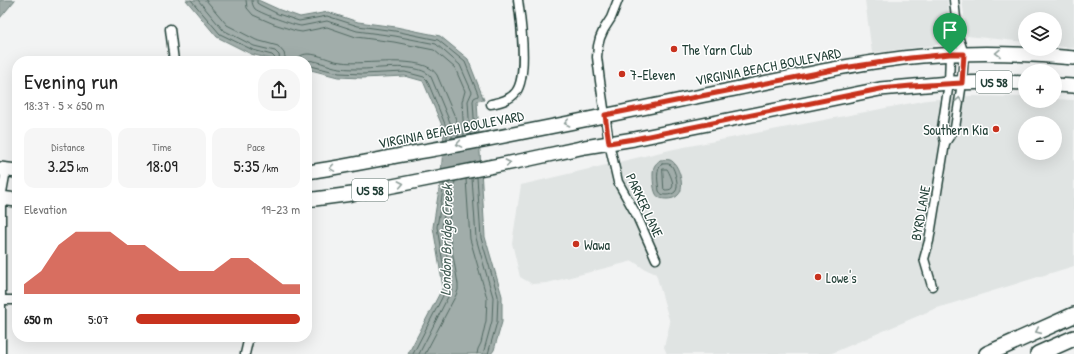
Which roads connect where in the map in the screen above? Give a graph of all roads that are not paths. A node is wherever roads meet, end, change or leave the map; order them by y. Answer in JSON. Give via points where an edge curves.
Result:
{"nodes":[{"id":1,"x":518,"y":0,"type":"edge"},
{"id":2,"x":618,"y":0,"type":"edge"},
{"id":3,"x":954,"y":0,"type":"edge"},
{"id":4,"x":170,"y":29,"type":"dead end"},
{"id":5,"x":958,"y":36,"type":"junction"},
{"id":6,"x":950,"y":54,"type":"junction"},
{"id":7,"x":964,"y":54,"type":"junction"},
{"id":8,"x":173,"y":56,"type":"edge"},
{"id":9,"x":1074,"y":58,"type":"edge"},
{"id":10,"x":949,"y":83,"type":"junction"},
{"id":11,"x":962,"y":83,"type":"junction"},
{"id":12,"x":1018,"y":83,"type":"edge"},
{"id":13,"x":1062,"y":85,"type":"edge"},
{"id":14,"x":1074,"y":86,"type":"edge"},
{"id":15,"x":491,"y":104,"type":"dead end"},
{"id":16,"x":605,"y":115,"type":"junction"},
{"id":17,"x":609,"y":143,"type":"junction"},
{"id":18,"x":945,"y":143,"type":"junction"},
{"id":19,"x":8,"y":170,"type":"edge"},
{"id":20,"x":312,"y":171,"type":"edge"},
{"id":21,"x":0,"y":198,"type":"edge"},
{"id":22,"x":12,"y":199,"type":"edge"},
{"id":23,"x":312,"y":199,"type":"edge"},
{"id":24,"x":656,"y":259,"type":"dead end"},
{"id":25,"x":932,"y":286,"type":"dead end"},
{"id":26,"x":1,"y":300,"type":"junction"},
{"id":27,"x":12,"y":300,"type":"edge"},
{"id":28,"x":1,"y":312,"type":"edge"},
{"id":29,"x":1074,"y":315,"type":"edge"},
{"id":30,"x":1074,"y":338,"type":"edge"},
{"id":31,"x":249,"y":342,"type":"edge"},
{"id":32,"x":1,"y":354,"type":"edge"},
{"id":33,"x":245,"y":354,"type":"edge"},
{"id":34,"x":986,"y":354,"type":"edge"},
{"id":35,"x":1038,"y":354,"type":"edge"}],
"edges":[{"from":1,"to":15,"type":"street","via":[[523,47],[520,86],[512,96]]},
{"from":2,"to":16,"type":"street","name":"PARKER LANE","via":[[598,46],[597,57]]},
{"from":3,"to":5,"type":"street","name":"BYRD LANE"},
{"from":4,"to":8,"type":"street"},
{"from":5,"to":6,"type":"street","name":"BYRD LANE"},
{"from":5,"to":7,"type":"street","name":"BYRD LANE"},
{"from":6,"to":7,"type":"main road","name":"VIRGINIA BEACH BOULEVARD","number":"US 58"},
{"from":6,"to":10,"type":"street","name":"BYRD LANE"},
{"from":6,"to":16,"type":"main road","name":"VIRGINIA BEACH BOULEVARD","number":"US 58","via":[[843,68]]},
{"from":9,"to":7,"type":"main road","name":"VIRGINIA BEACH BOULEVARD","number":"US 58","one_way":true,"via":[[1036,54]]},
{"from":7,"to":11,"type":"street","name":"BYRD LANE"},
{"from":10,"to":11,"type":"main road","number":"US 58"},
{"from":10,"to":17,"type":"main road","number":"US 58","via":[[880,89]]},
{"from":10,"to":18,"type":"street","name":"BYRD LANE","via":[[942,128]]},
{"from":11,"to":12,"type":"main road","number":"US 58"},
{"from":18,"to":11,"type":"street","name":"BYRD LANE","one_way":true,"via":[[954,128]]},
{"from":13,"to":14,"type":"main road"},
{"from":16,"to":17,"type":"street","name":"PARKER LANE"},
{"from":16,"to":20,"type":"main road","name":"VIRGINIA BEACH BOULEVARD","number":"US 58","one_way":true,"via":[[491,139]]},
{"from":23,"to":17,"type":"main road","number":"US 58","one_way":true,"via":[[352,194]]},
{"from":17,"to":24,"type":"street","name":"PARKER LANE","via":[[618,182]]},
{"from":18,"to":25,"type":"street","name":"BYRD LANE","via":[[924,259]]},
{"from":19,"to":21,"type":"street"},
{"from":21,"to":22,"type":"main road"},
{"from":21,"to":26,"type":"street"},
{"from":26,"to":27,"type":"street"},
{"from":26,"to":28,"type":"street"},
{"from":28,"to":32,"type":"street"},
{"from":29,"to":34,"type":"highway","one_way":true},
{"from":30,"to":35,"type":"highway"},
{"from":31,"to":33,"type":"street"}]}
